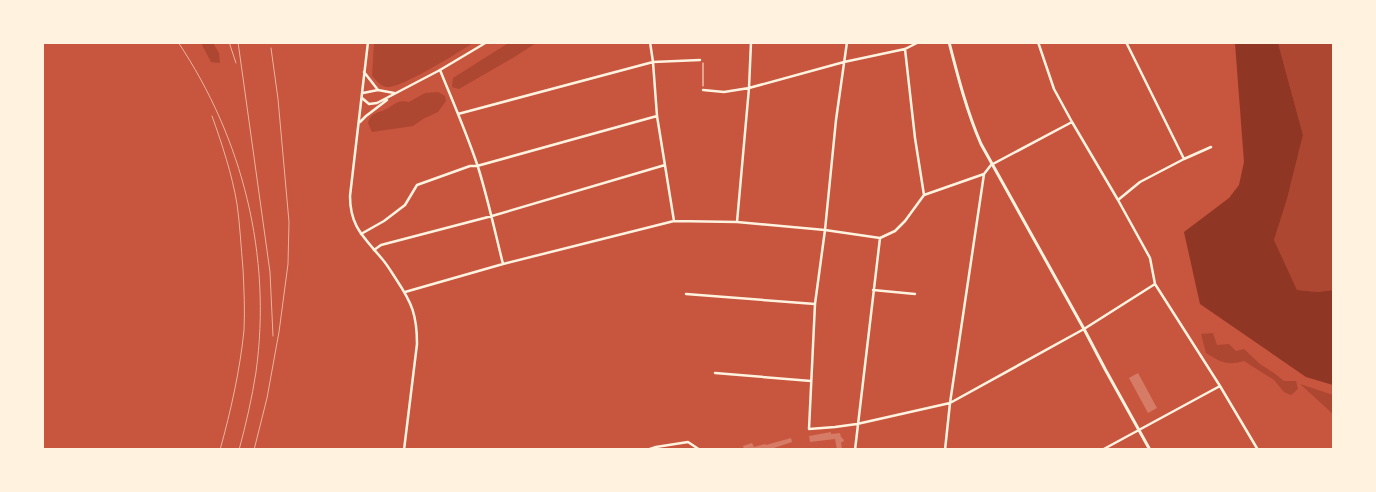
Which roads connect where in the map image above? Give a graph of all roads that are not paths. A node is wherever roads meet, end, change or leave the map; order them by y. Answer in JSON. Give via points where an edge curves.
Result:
{"nodes":[{"id":1,"x":368,"y":42,"type":"edge"},
{"id":2,"x":487,"y":42,"type":"edge"},
{"id":3,"x":650,"y":42,"type":"edge"},
{"id":4,"x":751,"y":42,"type":"edge"},
{"id":5,"x":847,"y":42,"type":"edge"},
{"id":6,"x":918,"y":42,"type":"edge"},
{"id":7,"x":949,"y":42,"type":"edge"},
{"id":8,"x":1038,"y":42,"type":"edge"},
{"id":9,"x":1126,"y":42,"type":"edge"},
{"id":10,"x":905,"y":48,"type":"junction"},
{"id":11,"x":700,"y":60,"type":"road end"},
{"id":12,"x":653,"y":62,"type":"junction"},
{"id":13,"x":844,"y":62,"type":"junction"},
{"id":14,"x":440,"y":70,"type":"junction"},
{"id":15,"x":364,"y":72,"type":"junction"},
{"id":16,"x":749,"y":88,"type":"junction"},
{"id":17,"x":378,"y":90,"type":"junction"},
{"id":18,"x":703,"y":90,"type":"road end"},
{"id":19,"x":362,"y":93,"type":"junction"},
{"id":20,"x":396,"y":93,"type":"junction"},
{"id":21,"x":362,"y":98,"type":"junction"},
{"id":22,"x":458,"y":114,"type":"junction"},
{"id":23,"x":657,"y":116,"type":"junction"},
{"id":24,"x":1072,"y":122,"type":"junction"},
{"id":25,"x":359,"y":123,"type":"junction"},
{"id":26,"x":1211,"y":147,"type":"dead end"},
{"id":27,"x":1184,"y":159,"type":"junction"},
{"id":28,"x":665,"y":165,"type":"junction"},
{"id":29,"x":991,"y":165,"type":"junction"},
{"id":30,"x":477,"y":166,"type":"junction"},
{"id":31,"x":984,"y":174,"type":"junction"},
{"id":32,"x":924,"y":195,"type":"junction"},
{"id":33,"x":1118,"y":200,"type":"junction"},
{"id":34,"x":492,"y":216,"type":"junction"},
{"id":35,"x":674,"y":220,"type":"junction"},
{"id":36,"x":737,"y":222,"type":"junction"},
{"id":37,"x":825,"y":230,"type":"junction"},
{"id":38,"x":361,"y":234,"type":"junction"},
{"id":39,"x":880,"y":238,"type":"junction"},
{"id":40,"x":374,"y":250,"type":"junction"},
{"id":41,"x":503,"y":264,"type":"junction"},
{"id":42,"x":1155,"y":284,"type":"junction"},
{"id":43,"x":874,"y":290,"type":"junction"},
{"id":44,"x":405,"y":292,"type":"junction"},
{"id":45,"x":686,"y":294,"type":"dead end"},
{"id":46,"x":915,"y":294,"type":"dead end"},
{"id":47,"x":815,"y":304,"type":"junction"},
{"id":48,"x":1084,"y":329,"type":"junction"},
{"id":49,"x":714,"y":373,"type":"dead end"},
{"id":50,"x":811,"y":381,"type":"junction"},
{"id":51,"x":1220,"y":386,"type":"junction"},
{"id":52,"x":950,"y":403,"type":"junction"},
{"id":53,"x":857,"y":424,"type":"junction"},
{"id":54,"x":1139,"y":430,"type":"junction"},
{"id":55,"x":404,"y":450,"type":"edge"},
{"id":56,"x":647,"y":450,"type":"edge"},
{"id":57,"x":700,"y":450,"type":"edge"},
{"id":58,"x":854,"y":450,"type":"edge"},
{"id":59,"x":945,"y":450,"type":"edge"},
{"id":60,"x":1102,"y":450,"type":"edge"},
{"id":61,"x":1150,"y":450,"type":"edge"},
{"id":62,"x":1258,"y":450,"type":"edge"}],
"edges":[{"from":1,"to":15,"type":"street"},
{"from":2,"to":14,"type":"street"},
{"from":3,"to":12,"type":"street"},
{"from":4,"to":16,"type":"street"},
{"from":5,"to":13,"type":"street"},
{"from":6,"to":10,"type":"street"},
{"from":7,"to":29,"type":"main road","via":[[972,125]]},
{"from":8,"to":24,"type":"street","via":[[1054,88]]},
{"from":9,"to":27,"type":"street"},
{"from":10,"to":13,"type":"street"},
{"from":10,"to":32,"type":"street"},
{"from":11,"to":12,"type":"street"},
{"from":12,"to":22,"type":"street"},
{"from":12,"to":23,"type":"street"},
{"from":13,"to":16,"type":"street"},
{"from":13,"to":37,"type":"street"},
{"from":14,"to":20,"type":"street"},
{"from":14,"to":22,"type":"street"},
{"from":15,"to":17,"type":"street"},
{"from":15,"to":19,"type":"street"},
{"from":16,"to":18,"type":"street","via":[[724,92]]},
{"from":16,"to":36,"type":"street"},
{"from":17,"to":19,"type":"street"},
{"from":17,"to":20,"type":"street"},
{"from":19,"to":21,"type":"street"},
{"from":20,"to":21,"type":"street","via":[[377,103],[369,104]]},
{"from":20,"to":25,"type":"street"},
{"from":21,"to":25,"type":"street"},
{"from":22,"to":30,"type":"street"},
{"from":23,"to":28,"type":"street"},
{"from":23,"to":30,"type":"street"},
{"from":24,"to":29,"type":"street"},
{"from":24,"to":33,"type":"street"},
{"from":25,"to":38,"type":"street","via":[[350,208]]},
{"from":26,"to":27,"type":"street"},
{"from":27,"to":33,"type":"street","via":[[1140,182]]},
{"from":28,"to":34,"type":"street"},
{"from":28,"to":35,"type":"street"},
{"from":29,"to":31,"type":"street"},
{"from":29,"to":48,"type":"main road"},
{"from":30,"to":34,"type":"street"},
{"from":30,"to":38,"type":"street","via":[[417,184],[405,205]]},
{"from":31,"to":32,"type":"street"},
{"from":31,"to":52,"type":"street"},
{"from":32,"to":39,"type":"street","via":[[895,231]]},
{"from":33,"to":42,"type":"street","via":[[1150,258]]},
{"from":34,"to":40,"type":"street","via":[[381,245]]},
{"from":34,"to":41,"type":"street"},
{"from":35,"to":36,"type":"street"},
{"from":35,"to":41,"type":"street"},
{"from":36,"to":37,"type":"street"},
{"from":37,"to":39,"type":"street"},
{"from":37,"to":47,"type":"street"},
{"from":38,"to":40,"type":"street"},
{"from":39,"to":43,"type":"street"},
{"from":40,"to":44,"type":"street"},
{"from":41,"to":44,"type":"street"},
{"from":42,"to":48,"type":"street"},
{"from":42,"to":51,"type":"street"},
{"from":43,"to":46,"type":"street"},
{"from":43,"to":53,"type":"street"},
{"from":44,"to":55,"type":"street","via":[[417,330]]},
{"from":45,"to":47,"type":"street"},
{"from":47,"to":50,"type":"street"},
{"from":48,"to":52,"type":"street"},
{"from":48,"to":54,"type":"main road"},
{"from":49,"to":50,"type":"street"},
{"from":50,"to":53,"type":"street","via":[[809,429]]},
{"from":51,"to":54,"type":"street"},
{"from":51,"to":62,"type":"street"},
{"from":52,"to":53,"type":"street"},
{"from":52,"to":59,"type":"street"},
{"from":53,"to":58,"type":"street"},
{"from":54,"to":60,"type":"street"},
{"from":54,"to":61,"type":"main road"},
{"from":56,"to":57,"type":"street","via":[[688,442]]}]}
